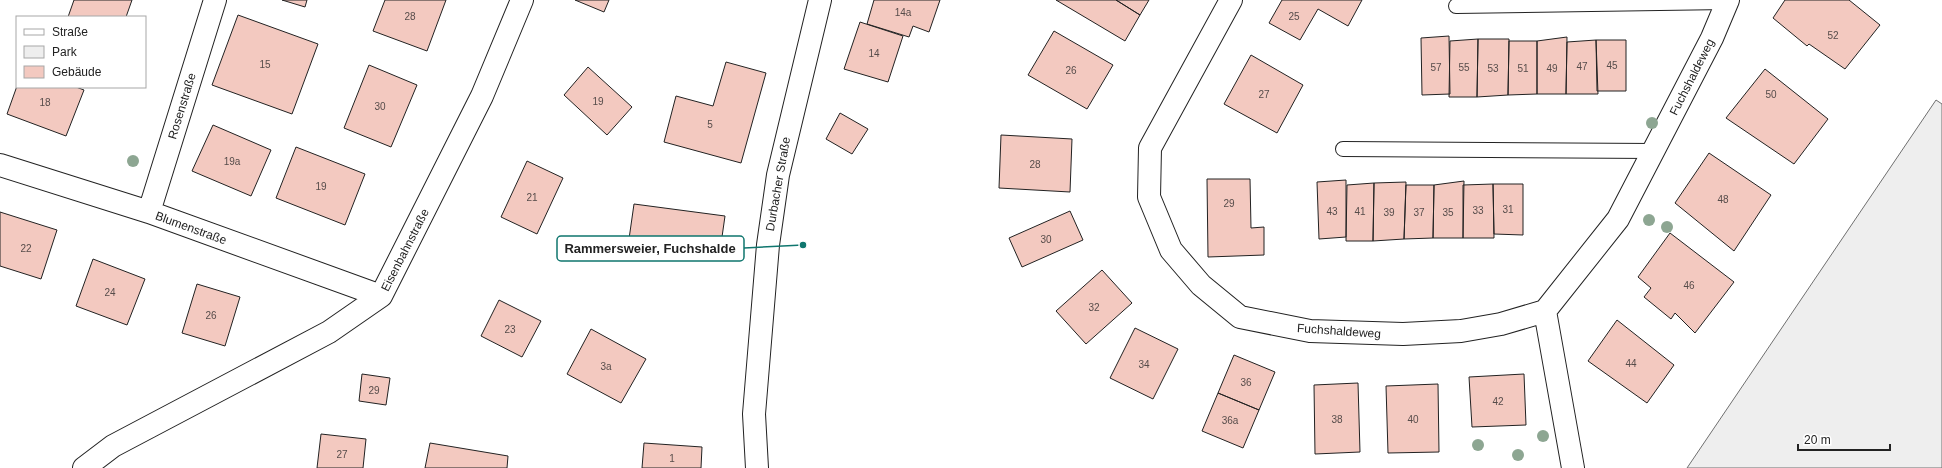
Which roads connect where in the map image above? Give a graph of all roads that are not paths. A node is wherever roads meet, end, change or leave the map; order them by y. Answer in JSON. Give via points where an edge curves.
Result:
{"nodes":[{"id":1,"x":215,"y":0,"type":"edge"},
{"id":2,"x":522,"y":0,"type":"edge"},
{"id":3,"x":820,"y":0,"type":"edge"},
{"id":4,"x":1231,"y":0,"type":"edge"},
{"id":5,"x":1728,"y":1,"type":"edge"},
{"id":6,"x":1456,"y":6,"type":"dead end"},
{"id":7,"x":1343,"y":149,"type":"dead end"},
{"id":8,"x":1654,"y":151,"type":"junction"},
{"id":9,"x":0,"y":165,"type":"edge"},
{"id":10,"x":149,"y":212,"type":"junction"},
{"id":11,"x":381,"y":296,"type":"junction"},
{"id":12,"x":1544,"y":311,"type":"junction"},
{"id":13,"x":84,"y":468,"type":"edge"},
{"id":14,"x":757,"y":468,"type":"edge"},
{"id":15,"x":1573,"y":468,"type":"edge"}],
"edges":[{"from":1,"to":10,"type":"street","name":"Rosenstraße"},
{"from":2,"to":11,"type":"street","name":"Eisenbahnstraße","via":[[482,96]]},
{"from":3,"to":14,"type":"street","name":"Durbacher Straße","via":[[778,175],[768,245],[754,414]]},
{"from":4,"to":12,"type":"street","name":"Fuchshaldeweg","via":[[1150,148],[1149,198],[1170,250],[1201,285],[1240,317],[1310,331],[1403,334],[1461,331],[1501,324]]},
{"from":5,"to":6,"type":"lane","name":"Fuchshaldeweg"},
{"from":5,"to":8,"type":"street","name":"Fuchshaldeweg","via":[[1712,38]]},
{"from":7,"to":8,"type":"lane"},
{"from":8,"to":12,"type":"street","name":"Fuchshaldeweg","via":[[1618,219]]},
{"from":9,"to":10,"type":"street","name":"Blumenstraße"},
{"from":10,"to":11,"type":"street","name":"Blumenstraße"},
{"from":11,"to":13,"type":"street","name":"Eisenbahnstraße","via":[[329,332],[113,446]]},
{"from":12,"to":15,"type":"street"}]}
